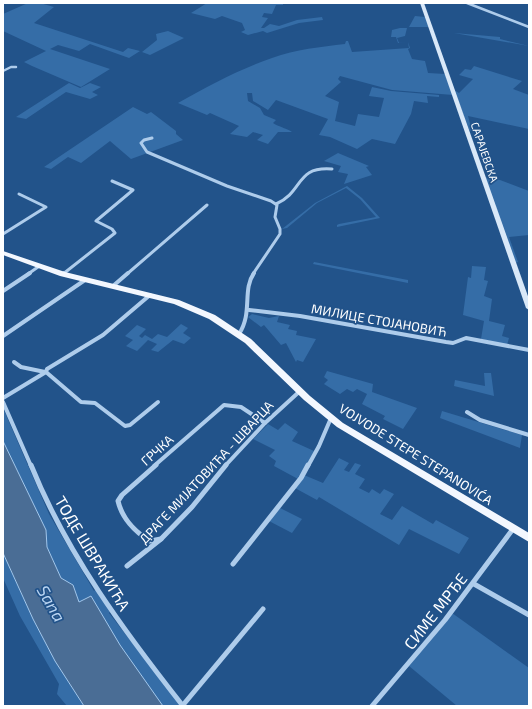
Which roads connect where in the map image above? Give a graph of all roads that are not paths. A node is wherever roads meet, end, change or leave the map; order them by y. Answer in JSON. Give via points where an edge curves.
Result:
{"nodes":[{"id":1,"x":422,"y":3,"type":"edge"},
{"id":2,"x":466,"y":3,"type":"edge"},
{"id":3,"x":529,"y":27,"type":"edge"},
{"id":4,"x":16,"y":67,"type":"dead end"},
{"id":5,"x":3,"y":71,"type":"edge"},
{"id":6,"x":152,"y":138,"type":"dead end"},
{"id":7,"x":332,"y":169,"type":"dead end"},
{"id":8,"x":112,"y":181,"type":"dead end"},
{"id":9,"x":20,"y":194,"type":"dead end"},
{"id":10,"x":276,"y":204,"type":"junction"},
{"id":11,"x":207,"y":205,"type":"dead end"},
{"id":12,"x":3,"y":234,"type":"edge"},
{"id":13,"x":3,"y":253,"type":"edge"},
{"id":14,"x":38,"y":267,"type":"junction"},
{"id":15,"x":63,"y":274,"type":"junction"},
{"id":16,"x":85,"y":280,"type":"junction"},
{"id":17,"x":114,"y":286,"type":"junction"},
{"id":18,"x":3,"y":291,"type":"edge"},
{"id":19,"x":151,"y":295,"type":"junction"},
{"id":20,"x":529,"y":308,"type":"edge"},
{"id":21,"x":249,"y":310,"type":"junction"},
{"id":22,"x":239,"y":334,"type":"junction"},
{"id":23,"x":3,"y":336,"type":"edge"},
{"id":24,"x":529,"y":350,"type":"edge"},
{"id":25,"x":14,"y":362,"type":"dead end"},
{"id":26,"x":46,"y":372,"type":"junction"},
{"id":27,"x":300,"y":391,"type":"junction"},
{"id":28,"x":3,"y":398,"type":"edge"},
{"id":29,"x":3,"y":402,"type":"edge"},
{"id":30,"x":158,"y":402,"type":"dead end"},
{"id":31,"x":467,"y":412,"type":"dead end"},
{"id":32,"x":330,"y":418,"type":"junction"},
{"id":33,"x":265,"y":423,"type":"junction"},
{"id":34,"x":529,"y":435,"type":"edge"},
{"id":35,"x":513,"y":529,"type":"junction"},
{"id":36,"x":529,"y":538,"type":"edge"},
{"id":37,"x":160,"y":539,"type":"junction"},
{"id":38,"x":234,"y":564,"type":"dead end"},
{"id":39,"x":126,"y":566,"type":"dead end"},
{"id":40,"x":474,"y":584,"type":"junction"},
{"id":41,"x":263,"y":609,"type":"dead end"},
{"id":42,"x":529,"y":615,"type":"edge"},
{"id":43,"x":183,"y":705,"type":"edge"},
{"id":44,"x":372,"y":706,"type":"edge"}],
"edges":[{"from":1,"to":20,"type":"main road","name":"САРАЈЕВСКА"},
{"from":2,"to":3,"type":"street"},
{"from":4,"to":5,"type":"street"},
{"from":6,"to":10,"type":"street","via":[[142,143],[147,152]]},
{"from":7,"to":10,"type":"street","via":[[319,167],[309,170],[286,201]]},
{"from":8,"to":15,"type":"street","via":[[133,190],[96,220],[112,229],[114,233]]},
{"from":9,"to":12,"type":"street","via":[[46,207]]},
{"from":10,"to":21,"type":"street","via":[[275,217],[281,231],[252,277]]},
{"from":11,"to":17,"type":"street"},
{"from":13,"to":14,"type":"main road","name":"VOJVODE STEPE STEPANOVIĆA"},
{"from":14,"to":15,"type":"main road","name":"VOJVODE STEPE STEPANOVIĆA"},
{"from":14,"to":18,"type":"street"},
{"from":15,"to":16,"type":"main road","name":"VOJVODE STEPE STEPANOVIĆA"},
{"from":16,"to":17,"type":"main road","name":"VOJVODE STEPE STEPANOVIĆA"},
{"from":16,"to":23,"type":"street"},
{"from":17,"to":19,"type":"main road","name":"VOJVODE STEPE STEPANOVIĆA"},
{"from":19,"to":22,"type":"main road","name":"VOJVODE STEPE STEPANOVIĆA","via":[[202,312]]},
{"from":19,"to":26,"type":"street","via":[[103,335]]},
{"from":21,"to":22,"type":"street","via":[[245,326]]},
{"from":21,"to":24,"type":"street","name":"МИЛИЦЕ СТОЈАНОВИЋ","via":[[293,315],[446,342],[453,343],[466,338]]},
{"from":22,"to":27,"type":"main road","name":"VOJVODE STEPE STEPANOVIĆA"},
{"from":25,"to":26,"type":"street","via":[[21,367]]},
{"from":26,"to":28,"type":"street"},
{"from":26,"to":30,"type":"street","via":[[81,402],[95,403],[125,426],[130,425]]},
{"from":27,"to":32,"type":"main road","name":"VOJVODE STEPE STEPANOVIĆA"},
{"from":27,"to":33,"type":"street","name":"ДРАГЕ МИЈАТОВИЋА - ШВАРЦА"},
{"from":29,"to":43,"type":"street","name":"ТОДЕ ШВРАКИЋА","via":[[12,416],[47,502],[86,572],[117,620]]},
{"from":31,"to":34,"type":"street","via":[[480,420]]},
{"from":32,"to":35,"type":"main road","name":"VOJVODE STEPE STEPANOVIĆA"},
{"from":32,"to":38,"type":"street","via":[[319,446],[301,478]]},
{"from":33,"to":37,"type":"street","name":"ДРАГЕ МИЈАТОВИЋА - ШВАРЦА","via":[[192,507]]},
{"from":33,"to":37,"type":"street","name":"ГРЧКА","via":[[240,407],[224,405],[122,495],[118,501],[121,512],[150,541]]},
{"from":35,"to":36,"type":"main road","name":"VOJVODE STEPE STEPANOVIĆA"},
{"from":35,"to":40,"type":"street","name":"СИМЕ МРЂЕ"},
{"from":37,"to":39,"type":"street","name":"ДРАГЕ МИЈАТОВИЋА - ШВАРЦА"},
{"from":40,"to":42,"type":"street"},
{"from":40,"to":44,"type":"street","name":"СИМЕ МРЂЕ","via":[[406,670]]},
{"from":41,"to":43,"type":"street","name":"ТОДЕ ШВРАКИЋА"}]}
